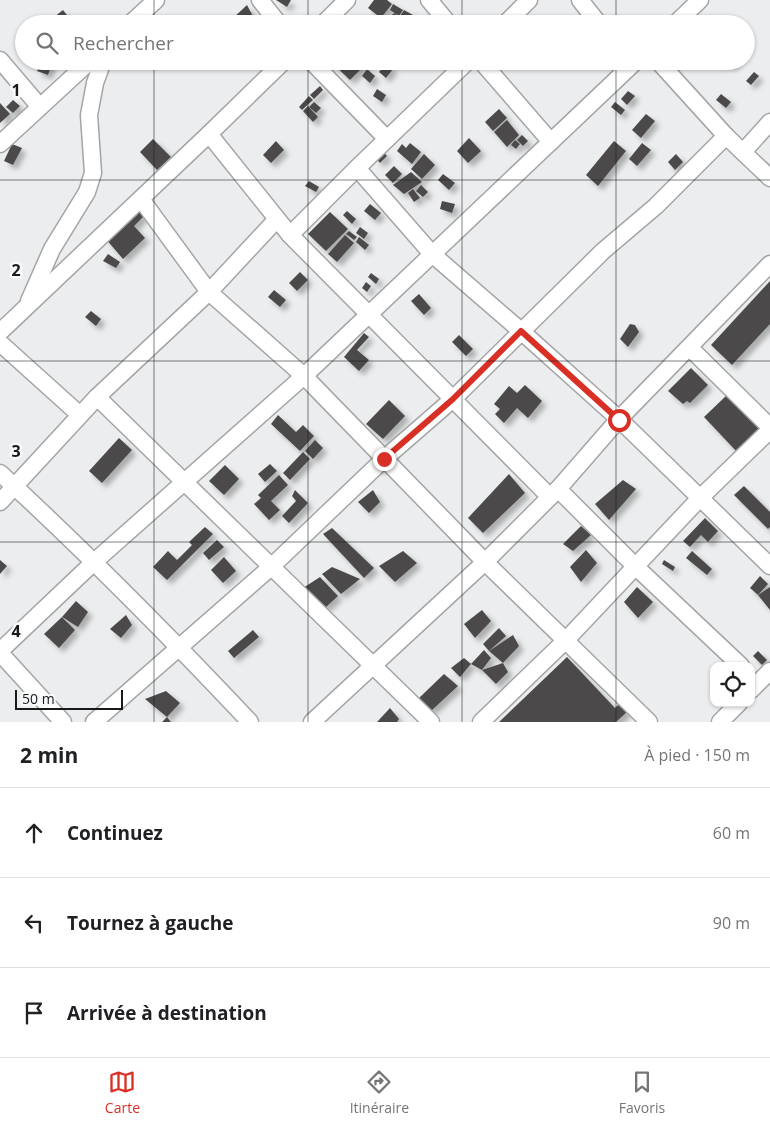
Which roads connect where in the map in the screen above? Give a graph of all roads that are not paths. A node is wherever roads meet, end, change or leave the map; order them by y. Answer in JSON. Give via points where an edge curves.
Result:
{"nodes":[{"id":1,"x":156,"y":0,"type":"edge"},
{"id":2,"x":260,"y":0,"type":"edge"},
{"id":3,"x":347,"y":0,"type":"edge"},
{"id":4,"x":429,"y":0,"type":"edge"},
{"id":5,"x":529,"y":0,"type":"edge"},
{"id":6,"x":580,"y":0,"type":"edge"},
{"id":7,"x":700,"y":0,"type":"edge"},
{"id":8,"x":140,"y":15,"type":"edge"},
{"id":9,"x":272,"y":15,"type":"edge"},
{"id":10,"x":332,"y":15,"type":"edge"},
{"id":11,"x":442,"y":15,"type":"edge"},
{"id":12,"x":514,"y":15,"type":"edge"},
{"id":13,"x":592,"y":15,"type":"edge"},
{"id":14,"x":685,"y":15,"type":"edge"},
{"id":15,"x":0,"y":60,"type":"edge"},
{"id":16,"x":80,"y":70,"type":"edge"},
{"id":17,"x":100,"y":70,"type":"edge"},
{"id":18,"x":275,"y":70,"type":"edge"},
{"id":19,"x":320,"y":70,"type":"edge"},
{"id":20,"x":459,"y":70,"type":"edge"},
{"id":21,"x":489,"y":70,"type":"edge"},
{"id":22,"x":624,"y":70,"type":"edge"},
{"id":23,"x":666,"y":70,"type":"edge"},
{"id":24,"x":40,"y":107,"type":"junction"},
{"id":25,"x":770,"y":122,"type":"edge"},
{"id":26,"x":210,"y":134,"type":"junction"},
{"id":27,"x":726,"y":136,"type":"junction"},
{"id":28,"x":387,"y":139,"type":"junction"},
{"id":29,"x":551,"y":142,"type":"junction"},
{"id":30,"x":0,"y":144,"type":"edge"},
{"id":31,"x":743,"y":152,"type":"junction"},
{"id":32,"x":357,"y":168,"type":"junction"},
{"id":33,"x":770,"y":178,"type":"edge"},
{"id":34,"x":141,"y":199,"type":"junction"},
{"id":35,"x":277,"y":218,"type":"junction"},
{"id":36,"x":290,"y":236,"type":"junction"},
{"id":37,"x":432,"y":254,"type":"junction"},
{"id":38,"x":770,"y":264,"type":"edge"},
{"id":39,"x":209,"y":292,"type":"junction"},
{"id":40,"x":27,"y":306,"type":"junction"},
{"id":41,"x":368,"y":314,"type":"junction"},
{"id":42,"x":521,"y":331,"type":"junction"},
{"id":43,"x":0,"y":332,"type":"edge"},
{"id":44,"x":0,"y":343,"type":"edge"},
{"id":45,"x":690,"y":348,"type":"junction"},
{"id":46,"x":304,"y":376,"type":"junction"},
{"id":47,"x":97,"y":397,"type":"junction"},
{"id":48,"x":453,"y":399,"type":"junction"},
{"id":49,"x":80,"y":415,"type":"junction"},
{"id":50,"x":619,"y":420,"type":"junction"},
{"id":51,"x":770,"y":429,"type":"edge"},
{"id":52,"x":384,"y":459,"type":"junction"},
{"id":53,"x":0,"y":474,"type":"edge"},
{"id":54,"x":184,"y":482,"type":"junction"},
{"id":55,"x":15,"y":487,"type":"junction"},
{"id":56,"x":554,"y":493,"type":"junction"},
{"id":57,"x":700,"y":498,"type":"junction"},
{"id":58,"x":0,"y":502,"type":"edge"},
{"id":59,"x":94,"y":562,"type":"junction"},
{"id":60,"x":485,"y":562,"type":"junction"},
{"id":61,"x":635,"y":566,"type":"junction"},
{"id":62,"x":770,"y":566,"type":"edge"},
{"id":63,"x":271,"y":567,"type":"junction"},
{"id":64,"x":566,"y":640,"type":"junction"},
{"id":65,"x":179,"y":646,"type":"junction"},
{"id":66,"x":0,"y":652,"type":"edge"},
{"id":67,"x":737,"y":662,"type":"edge"},
{"id":68,"x":373,"y":665,"type":"junction"},
{"id":69,"x":735,"y":707,"type":"edge"},
{"id":70,"x":639,"y":719,"type":"edge"},
{"id":71,"x":63,"y":722,"type":"edge"},
{"id":72,"x":94,"y":722,"type":"edge"},
{"id":73,"x":250,"y":722,"type":"edge"},
{"id":74,"x":312,"y":722,"type":"edge"},
{"id":75,"x":431,"y":722,"type":"edge"},
{"id":76,"x":482,"y":722,"type":"edge"},
{"id":77,"x":720,"y":722,"type":"edge"}],
"edges":[{"from":1,"to":8,"type":"street"},
{"from":2,"to":9,"type":"street"},
{"from":3,"to":10,"type":"street"},
{"from":4,"to":11,"type":"street"},
{"from":5,"to":12,"type":"street"},
{"from":6,"to":13,"type":"street"},
{"from":7,"to":14,"type":"street"},
{"from":15,"to":24,"type":"street"},
{"from":16,"to":24,"type":"street"},
{"from":17,"to":40,"type":"street","via":[[89,115],[93,173],[87,192],[52,249]]},
{"from":18,"to":26,"type":"street"},
{"from":19,"to":28,"type":"street"},
{"from":20,"to":28,"type":"street"},
{"from":21,"to":29,"type":"street"},
{"from":22,"to":29,"type":"street"},
{"from":23,"to":27,"type":"street"},
{"from":24,"to":30,"type":"street"},
{"from":25,"to":31,"type":"street"},
{"from":26,"to":34,"type":"street"},
{"from":26,"to":35,"type":"street"},
{"from":27,"to":31,"type":"street"},
{"from":27,"to":42,"type":"street"},
{"from":28,"to":32,"type":"street"},
{"from":29,"to":37,"type":"street"},
{"from":31,"to":33,"type":"street"},
{"from":32,"to":36,"type":"street"},
{"from":32,"to":37,"type":"street"},
{"from":34,"to":39,"type":"street"},
{"from":34,"to":40,"type":"street"},
{"from":35,"to":36,"type":"street"},
{"from":35,"to":39,"type":"street"},
{"from":36,"to":41,"type":"street"},
{"from":37,"to":41,"type":"street"},
{"from":37,"to":42,"type":"street"},
{"from":38,"to":45,"type":"street"},
{"from":39,"to":46,"type":"street"},
{"from":39,"to":47,"type":"street"},
{"from":40,"to":43,"type":"street"},
{"from":41,"to":46,"type":"street"},
{"from":41,"to":48,"type":"street"},
{"from":42,"to":48,"type":"street"},
{"from":42,"to":50,"type":"street"},
{"from":44,"to":49,"type":"street"},
{"from":45,"to":50,"type":"street"},
{"from":45,"to":51,"type":"street"},
{"from":46,"to":52,"type":"street"},
{"from":46,"to":54,"type":"street"},
{"from":47,"to":49,"type":"street"},
{"from":47,"to":54,"type":"street"},
{"from":48,"to":52,"type":"street"},
{"from":48,"to":56,"type":"street"},
{"from":49,"to":55,"type":"street"},
{"from":50,"to":56,"type":"street"},
{"from":50,"to":57,"type":"street"},
{"from":51,"to":57,"type":"street"},
{"from":52,"to":60,"type":"street"},
{"from":52,"to":63,"type":"street"},
{"from":53,"to":55,"type":"street"},
{"from":54,"to":59,"type":"street"},
{"from":54,"to":63,"type":"street"},
{"from":55,"to":58,"type":"street"},
{"from":55,"to":59,"type":"street"},
{"from":56,"to":60,"type":"street"},
{"from":56,"to":61,"type":"street"},
{"from":57,"to":61,"type":"street"},
{"from":57,"to":62,"type":"street"},
{"from":59,"to":65,"type":"street"},
{"from":59,"to":66,"type":"street"},
{"from":60,"to":64,"type":"street"},
{"from":60,"to":68,"type":"street"},
{"from":61,"to":64,"type":"street"},
{"from":61,"to":67,"type":"street"},
{"from":63,"to":65,"type":"street"},
{"from":63,"to":68,"type":"street"},
{"from":64,"to":70,"type":"street"},
{"from":64,"to":76,"type":"street"},
{"from":65,"to":72,"type":"street"},
{"from":65,"to":73,"type":"street"},
{"from":66,"to":71,"type":"street"},
{"from":68,"to":74,"type":"street"},
{"from":68,"to":75,"type":"street"},
{"from":69,"to":77,"type":"street"}]}
